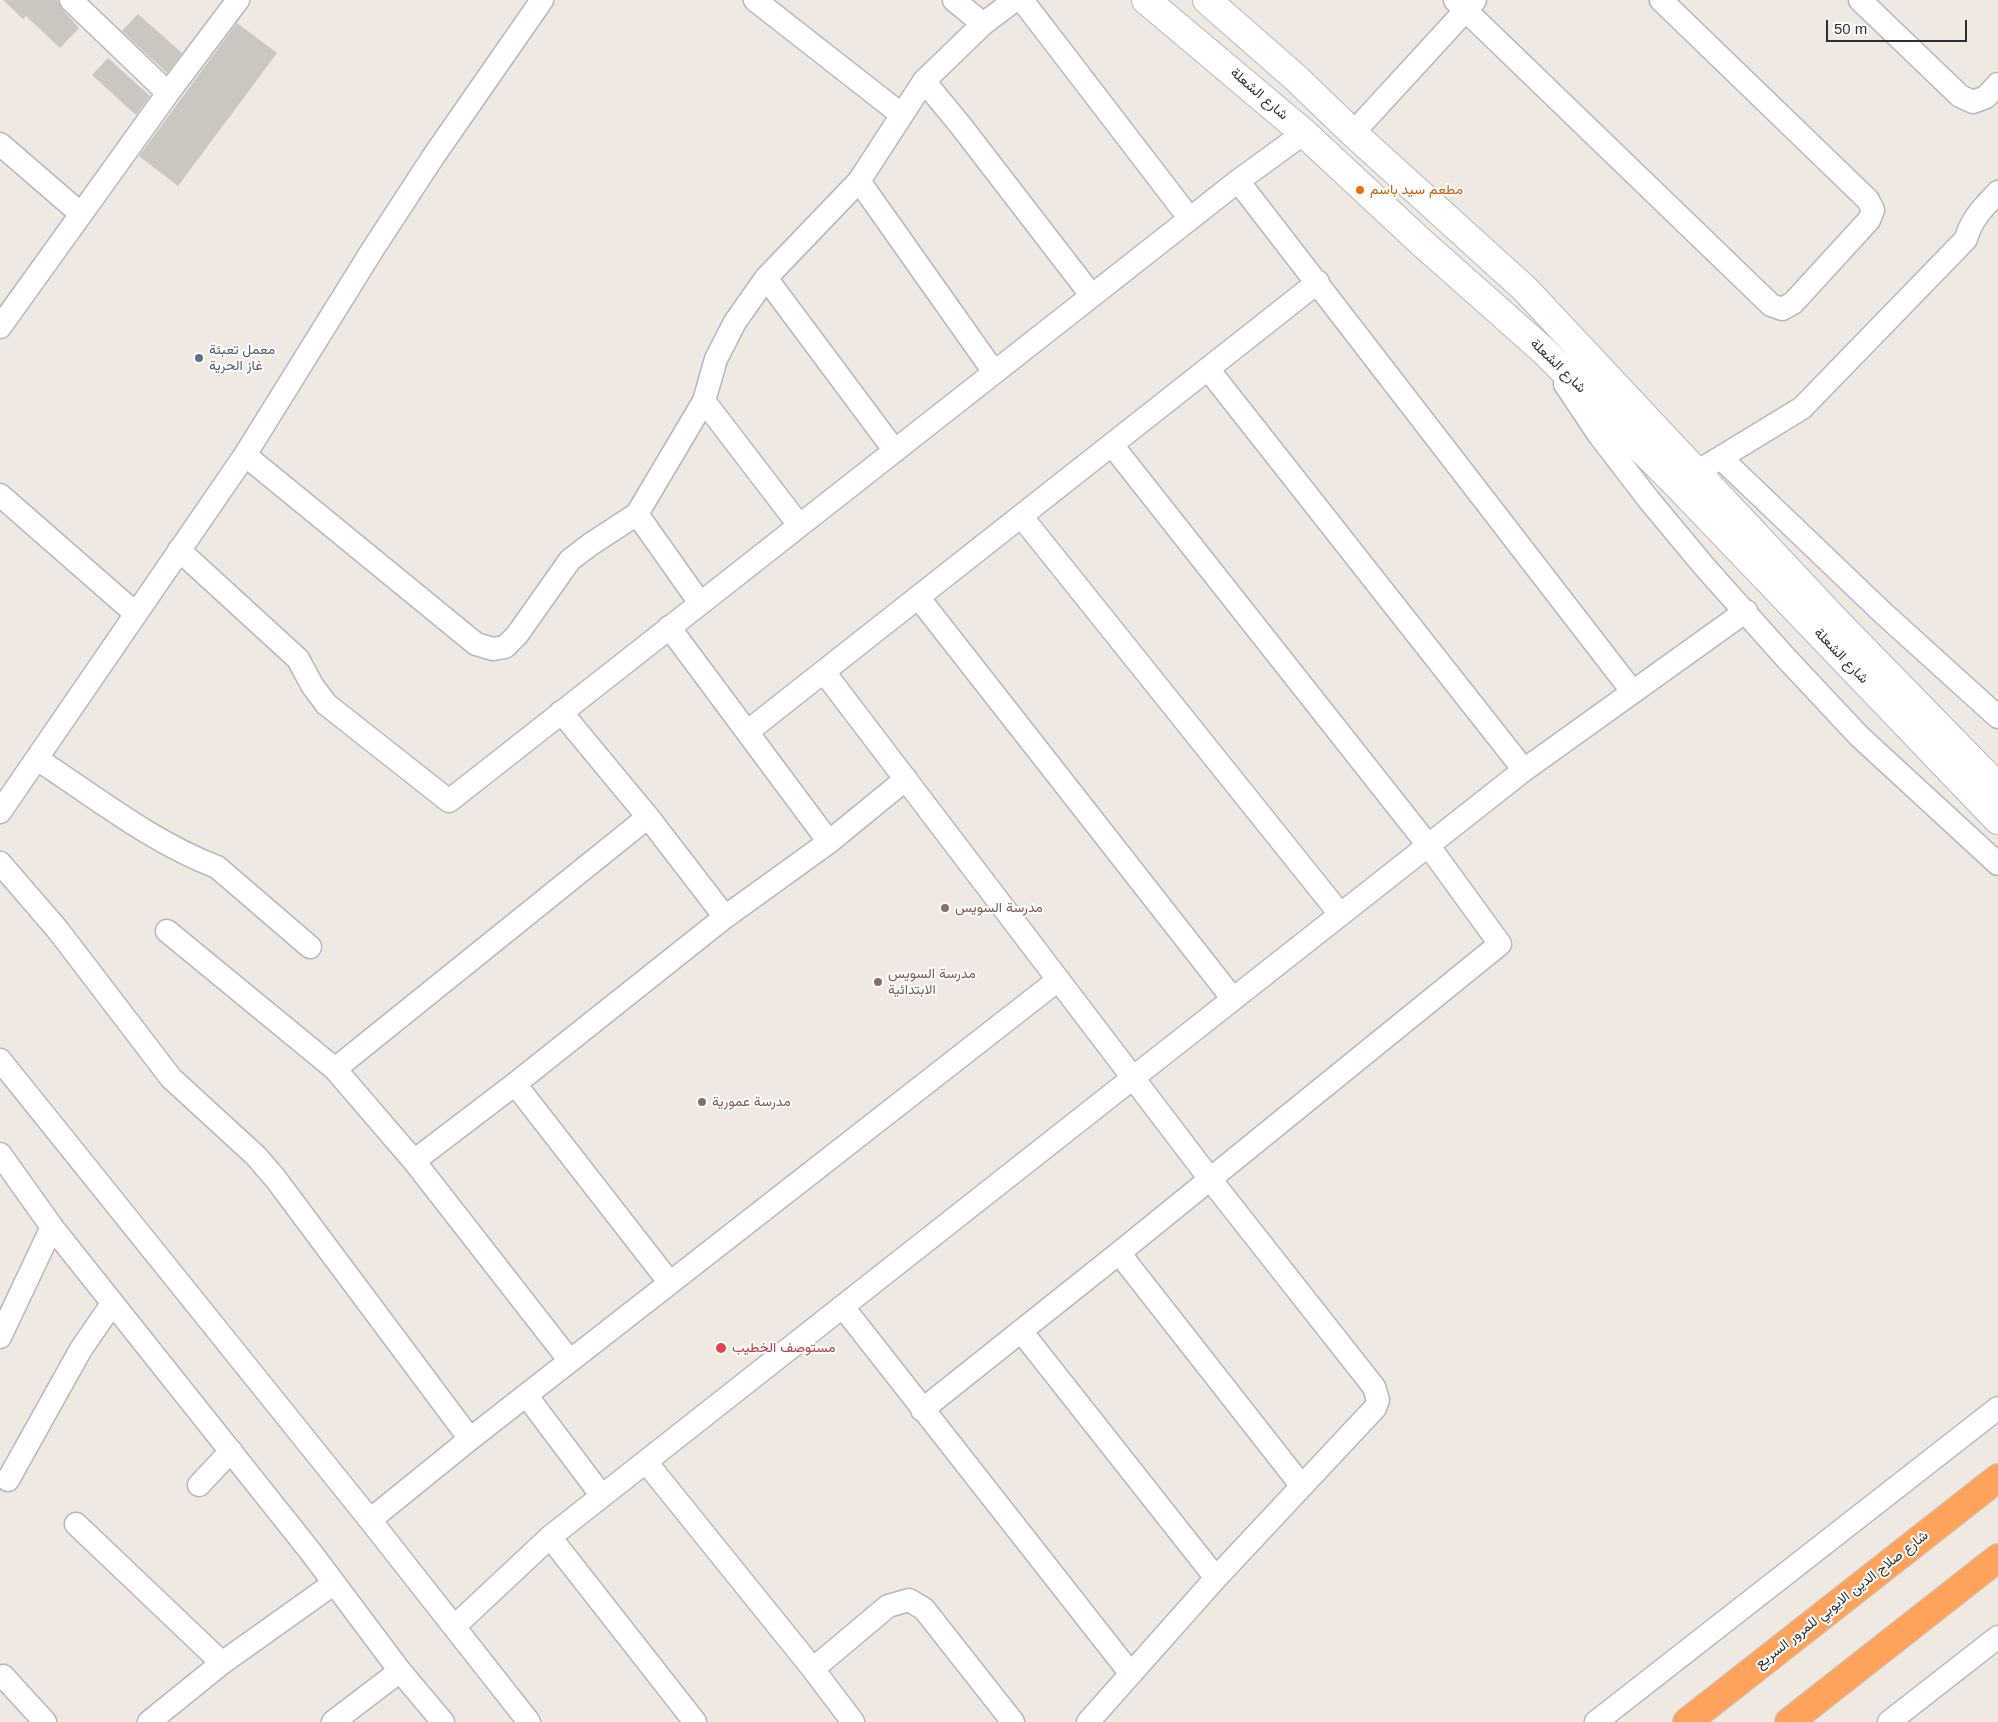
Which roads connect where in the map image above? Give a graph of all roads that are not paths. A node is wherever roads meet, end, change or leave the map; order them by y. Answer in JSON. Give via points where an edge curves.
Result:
{"nodes":[{"id":1,"x":70,"y":0,"type":"edge"},
{"id":2,"x":238,"y":0,"type":"edge"},
{"id":3,"x":542,"y":0,"type":"edge"},
{"id":4,"x":756,"y":0,"type":"edge"},
{"id":5,"x":954,"y":0,"type":"edge"},
{"id":6,"x":1014,"y":0,"type":"edge"},
{"id":7,"x":1022,"y":0,"type":"edge"},
{"id":8,"x":1146,"y":0,"type":"edge"},
{"id":9,"x":1207,"y":0,"type":"edge"},
{"id":10,"x":1661,"y":0,"type":"edge"},
{"id":11,"x":1860,"y":0,"type":"edge"},
{"id":12,"x":1465,"y":3,"type":"edge"},
{"id":13,"x":983,"y":24,"type":"junction"},
{"id":14,"x":924,"y":81,"type":"junction"},
{"id":15,"x":1998,"y":84,"type":"edge"},
{"id":16,"x":168,"y":93,"type":"junction"},
{"id":17,"x":902,"y":115,"type":"junction"},
{"id":18,"x":1304,"y":133,"type":"junction"},
{"id":19,"x":1353,"y":133,"type":"junction"},
{"id":20,"x":0,"y":144,"type":"edge"},
{"id":21,"x":1238,"y":180,"type":"junction"},
{"id":22,"x":859,"y":181,"type":"junction"},
{"id":23,"x":1998,"y":192,"type":"edge"},
{"id":24,"x":81,"y":214,"type":"junction"},
{"id":25,"x":1190,"y":219,"type":"junction"},
{"id":26,"x":766,"y":278,"type":"junction"},
{"id":27,"x":1318,"y":282,"type":"junction"},
{"id":28,"x":1092,"y":296,"type":"junction"},
{"id":29,"x":0,"y":327,"type":"edge"},
{"id":30,"x":1544,"y":351,"type":"junction"},
{"id":31,"x":1208,"y":369,"type":"junction"},
{"id":32,"x":994,"y":372,"type":"junction"},
{"id":33,"x":704,"y":400,"type":"junction"},
{"id":34,"x":1112,"y":444,"type":"junction"},
{"id":35,"x":895,"y":451,"type":"junction"},
{"id":36,"x":245,"y":455,"type":"junction"},
{"id":37,"x":1721,"y":458,"type":"junction"},
{"id":38,"x":1697,"y":472,"type":"junction"},
{"id":39,"x":0,"y":495,"type":"edge"},
{"id":40,"x":638,"y":514,"type":"junction"},
{"id":41,"x":1022,"y":516,"type":"junction"},
{"id":42,"x":799,"y":525,"type":"junction"},
{"id":43,"x":179,"y":550,"type":"junction"},
{"id":44,"x":918,"y":597,"type":"junction"},
{"id":45,"x":700,"y":603,"type":"junction"},
{"id":46,"x":1746,"y":611,"type":"junction"},
{"id":47,"x":136,"y":614,"type":"junction"},
{"id":48,"x":669,"y":628,"type":"junction"},
{"id":49,"x":824,"y":672,"type":"junction"},
{"id":50,"x":1632,"y":691,"type":"junction"},
{"id":51,"x":561,"y":712,"type":"junction"},
{"id":52,"x":1998,"y":717,"type":"edge"},
{"id":53,"x":747,"y":732,"type":"junction"},
{"id":54,"x":1950,"y":754,"type":"junction"},
{"id":55,"x":37,"y":759,"type":"junction"},
{"id":56,"x":1524,"y":770,"type":"junction"},
{"id":57,"x":906,"y":779,"type":"junction"},
{"id":58,"x":1998,"y":788,"type":"edge"},
{"id":59,"x":0,"y":812,"type":"edge"},
{"id":60,"x":648,"y":817,"type":"junction"},
{"id":61,"x":1998,"y":820,"type":"edge"},
{"id":62,"x":829,"y":842,"type":"junction"},
{"id":63,"x":1428,"y":845,"type":"junction"},
{"id":64,"x":0,"y":863,"type":"edge"},
{"id":65,"x":1998,"y":864,"type":"edge"},
{"id":66,"x":1340,"y":914,"type":"junction"},
{"id":67,"x":725,"y":917,"type":"junction"},
{"id":68,"x":167,"y":931,"type":"dead end"},
{"id":69,"x":310,"y":947,"type":"dead end"},
{"id":70,"x":1058,"y":980,"type":"junction"},
{"id":71,"x":1233,"y":999,"type":"junction"},
{"id":72,"x":0,"y":1060,"type":"edge"},
{"id":73,"x":335,"y":1069,"type":"junction"},
{"id":74,"x":1133,"y":1078,"type":"junction"},
{"id":75,"x":515,"y":1084,"type":"junction"},
{"id":76,"x":1,"y":1158,"type":"edge"},
{"id":77,"x":414,"y":1161,"type":"junction"},
{"id":78,"x":1210,"y":1179,"type":"junction"},
{"id":79,"x":52,"y":1227,"type":"junction"},
{"id":80,"x":1119,"y":1254,"type":"junction"},
{"id":81,"x":670,"y":1283,"type":"junction"},
{"id":82,"x":112,"y":1304,"type":"junction"},
{"id":83,"x":843,"y":1307,"type":"junction"},
{"id":84,"x":1021,"y":1331,"type":"junction"},
{"id":85,"x":0,"y":1336,"type":"edge"},
{"id":86,"x":570,"y":1361,"type":"junction"},
{"id":87,"x":526,"y":1395,"type":"junction"},
{"id":88,"x":1998,"y":1408,"type":"edge"},
{"id":89,"x":922,"y":1410,"type":"junction"},
{"id":90,"x":470,"y":1439,"type":"junction"},
{"id":91,"x":231,"y":1451,"type":"junction"},
{"id":92,"x":646,"y":1462,"type":"junction"},
{"id":93,"x":1998,"y":1478,"type":"edge"},
{"id":94,"x":8,"y":1480,"type":"dead end"},
{"id":95,"x":199,"y":1485,"type":"dead end"},
{"id":96,"x":1301,"y":1485,"type":"junction"},
{"id":97,"x":602,"y":1496,"type":"junction"},
{"id":98,"x":370,"y":1520,"type":"junction"},
{"id":99,"x":76,"y":1524,"type":"dead end"},
{"id":100,"x":550,"y":1538,"type":"junction"},
{"id":101,"x":1998,"y":1558,"type":"edge"},
{"id":102,"x":1216,"y":1578,"type":"junction"},
{"id":103,"x":333,"y":1584,"type":"junction"},
{"id":104,"x":455,"y":1626,"type":"junction"},
{"id":105,"x":1998,"y":1637,"type":"edge"},
{"id":106,"x":222,"y":1664,"type":"junction"},
{"id":107,"x":814,"y":1669,"type":"junction"},
{"id":108,"x":400,"y":1671,"type":"junction"},
{"id":109,"x":1131,"y":1674,"type":"junction"},
{"id":110,"x":3,"y":1676,"type":"dead end"},
{"id":111,"x":44,"y":1722,"type":"edge"},
{"id":112,"x":149,"y":1722,"type":"edge"},
{"id":113,"x":333,"y":1722,"type":"edge"},
{"id":114,"x":443,"y":1722,"type":"edge"},
{"id":115,"x":529,"y":1722,"type":"edge"},
{"id":116,"x":695,"y":1722,"type":"edge"},
{"id":117,"x":853,"y":1722,"type":"edge"},
{"id":118,"x":1014,"y":1722,"type":"edge"},
{"id":119,"x":1088,"y":1722,"type":"edge"},
{"id":120,"x":1596,"y":1722,"type":"edge"},
{"id":121,"x":1687,"y":1722,"type":"edge"},
{"id":122,"x":1789,"y":1722,"type":"edge"},
{"id":123,"x":1889,"y":1722,"type":"edge"}],
"edges":[{"from":1,"to":16,"type":"street"},
{"from":2,"to":16,"type":"street"},
{"from":3,"to":36,"type":"street","via":[[422,174]]},
{"from":4,"to":17,"type":"street"},
{"from":5,"to":13,"type":"street"},
{"from":6,"to":13,"type":"street"},
{"from":7,"to":25,"type":"street"},
{"from":8,"to":18,"type":"main road","name":"شارع الشعلة"},
{"from":9,"to":19,"type":"main road","name":"شارع الشعلة"},
{"from":10,"to":12,"type":"street","via":[[1868,200],[1873,210],[1869,220],[1793,303],[1782,309],[1770,304]]},
{"from":11,"to":15,"type":"street","via":[[1960,96],[1973,102],[1986,97]]},
{"from":12,"to":19,"type":"street"},
{"from":13,"to":14,"type":"street"},
{"from":14,"to":17,"type":"street"},
{"from":14,"to":28,"type":"street"},
{"from":16,"to":24,"type":"street"},
{"from":17,"to":22,"type":"street"},
{"from":18,"to":21,"type":"street"},
{"from":18,"to":30,"type":"main road","name":"شارع الشعلة"},
{"from":19,"to":38,"type":"main road","name":"شارع الشعلة","via":[[1525,289]]},
{"from":20,"to":24,"type":"street"},
{"from":21,"to":25,"type":"street"},
{"from":21,"to":27,"type":"street"},
{"from":22,"to":26,"type":"street"},
{"from":22,"to":32,"type":"street"},
{"from":23,"to":37,"type":"street","via":[[1974,218],[1966,239],[1802,408]]},
{"from":24,"to":29,"type":"street"},
{"from":25,"to":28,"type":"street"},
{"from":26,"to":33,"type":"street","via":[[735,322],[716,359]]},
{"from":26,"to":35,"type":"street"},
{"from":27,"to":31,"type":"street"},
{"from":27,"to":50,"type":"street"},
{"from":28,"to":32,"type":"street"},
{"from":30,"to":46,"type":"street","via":[[1628,474],[1703,566]]},
{"from":30,"to":54,"type":"main road","name":"شارع الشعلة"},
{"from":31,"to":34,"type":"street"},
{"from":31,"to":56,"type":"street"},
{"from":32,"to":35,"type":"street"},
{"from":33,"to":40,"type":"street"},
{"from":33,"to":42,"type":"street"},
{"from":34,"to":41,"type":"street"},
{"from":34,"to":63,"type":"street"},
{"from":35,"to":42,"type":"street"},
{"from":36,"to":40,"type":"street","via":[[476,644],[493,650],[505,647],[517,635],[570,560]]},
{"from":36,"to":43,"type":"street"},
{"from":37,"to":38,"type":"street"},
{"from":37,"to":52,"type":"street","via":[[1883,613]]},
{"from":38,"to":54,"type":"main road","name":"شارع الشعلة","via":[[1836,621]]},
{"from":39,"to":47,"type":"street"},
{"from":40,"to":45,"type":"street"},
{"from":41,"to":44,"type":"street"},
{"from":41,"to":66,"type":"street"},
{"from":42,"to":45,"type":"street"},
{"from":43,"to":47,"type":"street"},
{"from":43,"to":51,"type":"street","via":[[298,660],[326,704],[449,800]]},
{"from":44,"to":49,"type":"street"},
{"from":44,"to":71,"type":"street"},
{"from":45,"to":48,"type":"street"},
{"from":46,"to":50,"type":"street"},
{"from":46,"to":65,"type":"street","via":[[1859,736]]},
{"from":47,"to":55,"type":"street"},
{"from":48,"to":51,"type":"street"},
{"from":48,"to":53,"type":"street"},
{"from":49,"to":53,"type":"street"},
{"from":49,"to":57,"type":"street"},
{"from":50,"to":56,"type":"street"},
{"from":51,"to":60,"type":"street"},
{"from":53,"to":62,"type":"street"},
{"from":54,"to":58,"type":"main road"},
{"from":54,"to":61,"type":"main road"},
{"from":55,"to":59,"type":"street"},
{"from":55,"to":69,"type":"street","via":[[148,832],[217,867]]},
{"from":56,"to":63,"type":"street"},
{"from":57,"to":62,"type":"street"},
{"from":57,"to":70,"type":"street"},
{"from":60,"to":67,"type":"street"},
{"from":60,"to":73,"type":"street"},
{"from":62,"to":67,"type":"street"},
{"from":63,"to":66,"type":"street"},
{"from":63,"to":78,"type":"street","via":[[1500,944]]},
{"from":64,"to":90,"type":"street","via":[[57,929],[171,1078],[256,1156],[275,1178]]},
{"from":66,"to":71,"type":"street"},
{"from":67,"to":75,"type":"street"},
{"from":68,"to":73,"type":"street"},
{"from":70,"to":74,"type":"street"},
{"from":70,"to":81,"type":"street"},
{"from":71,"to":74,"type":"street"},
{"from":72,"to":98,"type":"street"},
{"from":73,"to":77,"type":"street"},
{"from":74,"to":78,"type":"street"},
{"from":74,"to":83,"type":"street"},
{"from":75,"to":77,"type":"street"},
{"from":75,"to":81,"type":"street"},
{"from":76,"to":79,"type":"street"},
{"from":77,"to":86,"type":"street"},
{"from":78,"to":80,"type":"street"},
{"from":78,"to":96,"type":"street","via":[[1374,1387],[1378,1400],[1375,1408]]},
{"from":79,"to":82,"type":"street"},
{"from":79,"to":85,"type":"street"},
{"from":80,"to":84,"type":"street"},
{"from":80,"to":96,"type":"street"},
{"from":81,"to":86,"type":"street"},
{"from":82,"to":91,"type":"street"},
{"from":82,"to":94,"type":"street","via":[[81,1349]]},
{"from":83,"to":89,"type":"street"},
{"from":83,"to":92,"type":"street"},
{"from":84,"to":89,"type":"street"},
{"from":84,"to":102,"type":"street"},
{"from":86,"to":87,"type":"street"},
{"from":87,"to":90,"type":"street"},
{"from":87,"to":97,"type":"street"},
{"from":88,"to":120,"type":"street"},
{"from":89,"to":109,"type":"street"},
{"from":90,"to":98,"type":"street"},
{"from":91,"to":95,"type":"street"},
{"from":91,"to":103,"type":"street"},
{"from":92,"to":97,"type":"street"},
{"from":92,"to":107,"type":"street"},
{"from":93,"to":121,"type":"highway","name":"شارع صلاح الدين الايوبي للمرور السريع"},
{"from":96,"to":102,"type":"street"},
{"from":97,"to":100,"type":"street"},
{"from":98,"to":104,"type":"street"},
{"from":99,"to":106,"type":"street"},
{"from":100,"to":104,"type":"street"},
{"from":100,"to":116,"type":"street"},
{"from":101,"to":122,"type":"highway"},
{"from":102,"to":109,"type":"street"},
{"from":103,"to":106,"type":"street"},
{"from":103,"to":108,"type":"street"},
{"from":104,"to":115,"type":"street"},
{"from":105,"to":123,"type":"street"},
{"from":106,"to":112,"type":"street"},
{"from":107,"to":117,"type":"street"},
{"from":107,"to":118,"type":"street","via":[[888,1606],[908,1600],[924,1609]]},
{"from":108,"to":113,"type":"street"},
{"from":108,"to":114,"type":"street"},
{"from":109,"to":119,"type":"street"},
{"from":110,"to":111,"type":"street"}]}
